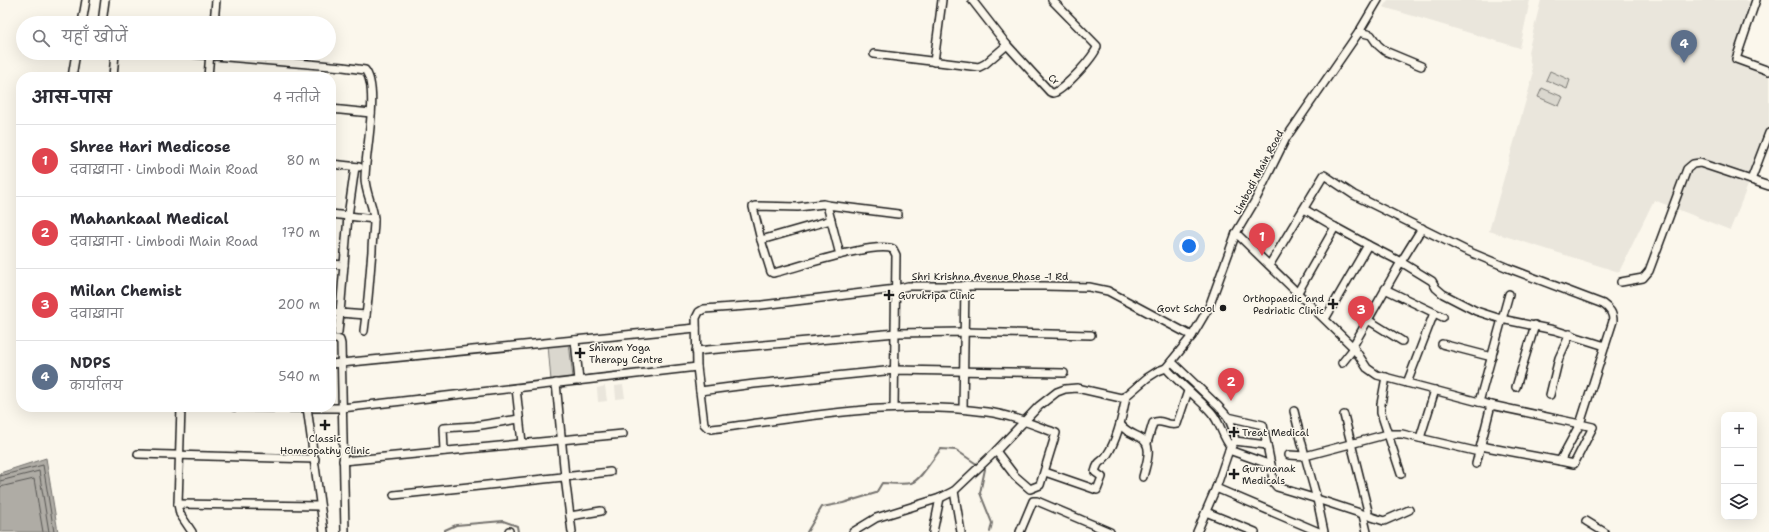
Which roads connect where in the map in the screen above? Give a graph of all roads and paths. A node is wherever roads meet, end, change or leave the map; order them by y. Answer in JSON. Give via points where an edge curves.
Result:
{"nodes":[{"id":1,"x":86,"y":0,"type":"edge"},
{"id":2,"x":105,"y":0,"type":"edge"},
{"id":3,"x":216,"y":0,"type":"edge"},
{"id":4,"x":942,"y":0,"type":"edge"},
{"id":5,"x":972,"y":0,"type":"edge"},
{"id":6,"x":1052,"y":0,"type":"edge"},
{"id":7,"x":1378,"y":0,"type":"edge"},
{"id":8,"x":1756,"y":0,"type":"edge"},
{"id":9,"x":83,"y":16,"type":"edge"},
{"id":10,"x":103,"y":16,"type":"edge"},
{"id":11,"x":215,"y":16,"type":"edge"},
{"id":12,"x":1359,"y":32,"type":"junction"},
{"id":13,"x":1007,"y":45,"type":"junction"},
{"id":14,"x":874,"y":54,"type":"dead end"},
{"id":15,"x":75,"y":60,"type":"edge"},
{"id":16,"x":114,"y":60,"type":"edge"},
{"id":17,"x":210,"y":60,"type":"edge"},
{"id":18,"x":262,"y":60,"type":"edge"},
{"id":19,"x":934,"y":62,"type":"junction"},
{"id":20,"x":1421,"y":66,"type":"dead end"},
{"id":21,"x":1769,"y":71,"type":"edge"},
{"id":22,"x":73,"y":72,"type":"edge"},
{"id":23,"x":113,"y":72,"type":"edge"},
{"id":24,"x":208,"y":72,"type":"edge"},
{"id":25,"x":336,"y":110,"type":"edge"},
{"id":26,"x":371,"y":113,"type":"junction"},
{"id":27,"x":1769,"y":133,"type":"edge"},
{"id":28,"x":336,"y":165,"type":"edge"},
{"id":29,"x":355,"y":167,"type":"junction"},
{"id":30,"x":366,"y":168,"type":"junction"},
{"id":31,"x":1751,"y":180,"type":"junction"},
{"id":32,"x":1769,"y":186,"type":"edge"},
{"id":33,"x":826,"y":205,"type":"junction"},
{"id":34,"x":1304,"y":209,"type":"junction"},
{"id":35,"x":898,"y":214,"type":"dead end"},
{"id":36,"x":336,"y":215,"type":"edge"},
{"id":37,"x":348,"y":216,"type":"junction"},
{"id":38,"x":374,"y":219,"type":"junction"},
{"id":39,"x":831,"y":220,"type":"junction"},
{"id":40,"x":1335,"y":227,"type":"junction"},
{"id":41,"x":1422,"y":228,"type":"junction"},
{"id":42,"x":1236,"y":233,"type":"junction"},
{"id":43,"x":761,"y":240,"type":"junction"},
{"id":44,"x":1368,"y":245,"type":"junction"},
{"id":45,"x":840,"y":255,"type":"junction"},
{"id":46,"x":1401,"y":262,"type":"junction"},
{"id":47,"x":336,"y":264,"type":"edge"},
{"id":48,"x":1270,"y":264,"type":"junction"},
{"id":49,"x":344,"y":265,"type":"junction"},
{"id":50,"x":1621,"y":282,"type":"dead end"},
{"id":51,"x":965,"y":285,"type":"junction"},
{"id":52,"x":896,"y":289,"type":"junction"},
{"id":53,"x":1385,"y":289,"type":"junction"},
{"id":54,"x":1298,"y":292,"type":"junction"},
{"id":55,"x":1509,"y":294,"type":"dead end"},
{"id":56,"x":336,"y":313,"type":"edge"},
{"id":57,"x":340,"y":313,"type":"junction"},
{"id":58,"x":1434,"y":313,"type":"junction"},
{"id":59,"x":366,"y":315,"type":"junction"},
{"id":60,"x":1443,"y":317,"type":"dead end"},
{"id":61,"x":1325,"y":319,"type":"junction"},
{"id":62,"x":1501,"y":319,"type":"junction"},
{"id":63,"x":1368,"y":320,"type":"junction"},
{"id":64,"x":1535,"y":325,"type":"junction"},
{"id":65,"x":696,"y":328,"type":"junction"},
{"id":66,"x":364,"y":331,"type":"dead end"},
{"id":67,"x":338,"y":332,"type":"dead end"},
{"id":68,"x":965,"y":332,"type":"junction"},
{"id":69,"x":896,"y":333,"type":"junction"},
{"id":70,"x":1570,"y":334,"type":"junction"},
{"id":71,"x":1090,"y":335,"type":"dead end"},
{"id":72,"x":1192,"y":336,"type":"junction"},
{"id":73,"x":336,"y":339,"type":"edge"},
{"id":74,"x":575,"y":340,"type":"junction"},
{"id":75,"x":1402,"y":341,"type":"dead end"},
{"id":76,"x":1442,"y":344,"type":"dead end"},
{"id":77,"x":1605,"y":346,"type":"junction"},
{"id":78,"x":1354,"y":347,"type":"junction"},
{"id":79,"x":696,"y":351,"type":"junction"},
{"id":80,"x":1492,"y":358,"type":"junction"},
{"id":81,"x":1172,"y":362,"type":"junction"},
{"id":82,"x":342,"y":363,"type":"junction"},
{"id":83,"x":1342,"y":363,"type":"dead end"},
{"id":84,"x":336,"y":364,"type":"edge"},
{"id":85,"x":697,"y":367,"type":"junction"},
{"id":86,"x":1166,"y":368,"type":"junction"},
{"id":87,"x":895,"y":370,"type":"junction"},
{"id":88,"x":963,"y":371,"type":"junction"},
{"id":89,"x":1064,"y":373,"type":"dead end"},
{"id":90,"x":1386,"y":377,"type":"junction"},
{"id":91,"x":579,"y":381,"type":"junction"},
{"id":92,"x":1407,"y":382,"type":"junction"},
{"id":93,"x":556,"y":383,"type":"junction"},
{"id":94,"x":1516,"y":387,"type":"dead end"},
{"id":95,"x":516,"y":388,"type":"junction"},
{"id":96,"x":1435,"y":390,"type":"junction"},
{"id":97,"x":700,"y":391,"type":"junction"},
{"id":98,"x":1188,"y":391,"type":"junction"},
{"id":99,"x":1550,"y":395,"type":"dead end"},
{"id":100,"x":1126,"y":396,"type":"junction"},
{"id":101,"x":1479,"y":402,"type":"junction"},
{"id":102,"x":1491,"y":405,"type":"junction"},
{"id":103,"x":336,"y":408,"type":"edge"},
{"id":104,"x":342,"y":408,"type":"junction"},
{"id":105,"x":894,"y":408,"type":"junction"},
{"id":106,"x":963,"y":409,"type":"junction"},
{"id":107,"x":1294,"y":411,"type":"dead end"},
{"id":108,"x":181,"y":412,"type":"edge"},
{"id":109,"x":310,"y":412,"type":"edge"},
{"id":110,"x":1344,"y":415,"type":"dead end"},
{"id":111,"x":1228,"y":417,"type":"junction"},
{"id":112,"x":519,"y":419,"type":"junction"},
{"id":113,"x":1024,"y":422,"type":"junction"},
{"id":114,"x":1120,"y":424,"type":"junction"},
{"id":115,"x":1580,"y":424,"type":"junction"},
{"id":116,"x":623,"y":434,"type":"dead end"},
{"id":117,"x":1388,"y":434,"type":"junction"},
{"id":118,"x":1420,"y":438,"type":"junction"},
{"id":119,"x":561,"y":439,"type":"junction"},
{"id":120,"x":522,"y":443,"type":"junction"},
{"id":121,"x":1147,"y":443,"type":"junction"},
{"id":122,"x":1351,"y":444,"type":"junction"},
{"id":123,"x":1267,"y":445,"type":"junction"},
{"id":124,"x":1232,"y":446,"type":"junction"},
{"id":125,"x":1480,"y":449,"type":"junction"},
{"id":126,"x":444,"y":451,"type":"junction"},
{"id":127,"x":996,"y":451,"type":"junction"},
{"id":128,"x":138,"y":454,"type":"dead end"},
{"id":129,"x":179,"y":455,"type":"junction"},
{"id":130,"x":1289,"y":455,"type":"dead end"},
{"id":131,"x":1305,"y":456,"type":"junction"},
{"id":132,"x":315,"y":459,"type":"junction"},
{"id":133,"x":343,"y":461,"type":"junction"},
{"id":134,"x":1560,"y":461,"type":"junction"},
{"id":135,"x":1476,"y":464,"type":"dead end"},
{"id":136,"x":1271,"y":465,"type":"junction"},
{"id":137,"x":610,"y":472,"type":"dead end"},
{"id":138,"x":1045,"y":472,"type":"junction"},
{"id":139,"x":1402,"y":474,"type":"dead end"},
{"id":140,"x":565,"y":477,"type":"junction"},
{"id":141,"x":1143,"y":478,"type":"dead end"},
{"id":142,"x":1216,"y":488,"type":"junction"},
{"id":143,"x":954,"y":491,"type":"junction"},
{"id":144,"x":394,"y":495,"type":"dead end"},
{"id":145,"x":940,"y":498,"type":"junction"},
{"id":146,"x":1317,"y":499,"type":"junction"},
{"id":147,"x":178,"y":504,"type":"junction"},
{"id":148,"x":320,"y":506,"type":"junction"},
{"id":149,"x":1409,"y":510,"type":"dead end"},
{"id":150,"x":601,"y":512,"type":"dead end"},
{"id":151,"x":1206,"y":512,"type":"junction"},
{"id":152,"x":1365,"y":513,"type":"junction"},
{"id":153,"x":570,"y":516,"type":"junction"},
{"id":154,"x":1586,"y":521,"type":"dead end"},
{"id":155,"x":1238,"y":529,"type":"edge"},
{"id":156,"x":190,"y":531,"type":"edge"},
{"id":157,"x":324,"y":532,"type":"edge"},
{"id":158,"x":345,"y":532,"type":"edge"},
{"id":159,"x":572,"y":532,"type":"edge"},
{"id":160,"x":853,"y":532,"type":"edge"},
{"id":161,"x":933,"y":532,"type":"edge"},
{"id":162,"x":961,"y":532,"type":"edge"},
{"id":163,"x":1020,"y":532,"type":"edge"},
{"id":164,"x":1110,"y":532,"type":"edge"},
{"id":165,"x":1197,"y":532,"type":"edge"},
{"id":166,"x":1255,"y":532,"type":"edge"},
{"id":167,"x":1319,"y":532,"type":"edge"},
{"id":168,"x":1324,"y":532,"type":"edge"},
{"id":169,"x":1367,"y":532,"type":"edge"},
{"id":170,"x":1604,"y":532,"type":"edge"}],
"edges":[{"from":1,"to":9,"type":"street"},
{"from":2,"to":10,"type":"street"},
{"from":3,"to":11,"type":"street"},
{"from":4,"to":19,"type":"street"},
{"from":5,"to":13,"type":"street","name":"Cr"},
{"from":6,"to":13,"type":"street","name":"Cr","via":[[1097,46],[1092,56],[1061,90],[1057,93],[1050,92]]},
{"from":7,"to":12,"type":"street","name":"Limbodi Main Road"},
{"from":8,"to":21,"type":"street","via":[[1736,59]]},
{"from":12,"to":20,"type":"street","via":[[1371,35],[1385,51]]},
{"from":12,"to":42,"type":"street","name":"Limbodi Main Road","via":[[1286,138]]},
{"from":13,"to":19,"type":"street","via":[[979,67]]},
{"from":14,"to":19,"type":"street"},
{"from":15,"to":22,"type":"street"},
{"from":16,"to":23,"type":"street"},
{"from":17,"to":24,"type":"street"},
{"from":18,"to":26,"type":"street","via":[[366,70],[372,87]]},
{"from":25,"to":26,"type":"street"},
{"from":26,"to":30,"type":"street"},
{"from":27,"to":31,"type":"street"},
{"from":28,"to":29,"type":"street"},
{"from":29,"to":30,"type":"street"},
{"from":29,"to":37,"type":"street"},
{"from":30,"to":38,"type":"street","via":[[366,189]]},
{"from":31,"to":32,"type":"street"},
{"from":31,"to":50,"type":"street","via":[[1700,163],[1693,164],[1687,169],[1649,271],[1643,278]]},
{"from":33,"to":35,"type":"street"},
{"from":33,"to":39,"type":"street"},
{"from":33,"to":43,"type":"street","via":[[798,208],[755,206],[753,210]]},
{"from":34,"to":40,"type":"street"},
{"from":34,"to":41,"type":"street","via":[[1324,175],[1354,195]]},
{"from":34,"to":48,"type":"street"},
{"from":36,"to":37,"type":"street"},
{"from":37,"to":38,"type":"street"},
{"from":37,"to":49,"type":"street"},
{"from":38,"to":59,"type":"street"},
{"from":39,"to":43,"type":"street"},
{"from":39,"to":45,"type":"street"},
{"from":40,"to":44,"type":"street"},
{"from":40,"to":54,"type":"street"},
{"from":41,"to":46,"type":"street"},
{"from":41,"to":77,"type":"street","via":[[1465,250],[1603,304],[1613,315]]},
{"from":42,"to":48,"type":"street"},
{"from":42,"to":72,"type":"street","name":"Limbodi Main Road","via":[[1209,307]]},
{"from":43,"to":45,"type":"street","via":[[773,273]]},
{"from":44,"to":46,"type":"street"},
{"from":44,"to":61,"type":"street"},
{"from":45,"to":52,"type":"street","via":[[887,246],[893,249],[896,255]]},
{"from":46,"to":53,"type":"street"},
{"from":46,"to":62,"type":"street","via":[[1432,281],[1443,294],[1476,311]]},
{"from":47,"to":49,"type":"street"},
{"from":48,"to":54,"type":"street"},
{"from":49,"to":57,"type":"street"},
{"from":51,"to":52,"type":"street","name":"Shri Krishna Avenue Phase -1 Rd","via":[[920,285]]},
{"from":51,"to":68,"type":"street"},
{"from":51,"to":72,"type":"street","name":"Shri Krishna Avenue Phase -1 Rd","via":[[1089,287],[1108,291]]},
{"from":52,"to":65,"type":"street","name":"Shri Krishna Avenue Phase -1 Rd","via":[[704,310],[699,312],[696,318]]},
{"from":52,"to":69,"type":"street"},
{"from":53,"to":58,"type":"street"},
{"from":53,"to":63,"type":"street"},
{"from":54,"to":61,"type":"street"},
{"from":55,"to":62,"type":"street"},
{"from":56,"to":57,"type":"street"},
{"from":57,"to":59,"type":"street"},
{"from":57,"to":67,"type":"street"},
{"from":58,"to":60,"type":"street"},
{"from":58,"to":92,"type":"street"},
{"from":59,"to":66,"type":"street"},
{"from":61,"to":78,"type":"street"},
{"from":62,"to":64,"type":"street"},
{"from":62,"to":80,"type":"street"},
{"from":63,"to":75,"type":"street"},
{"from":63,"to":78,"type":"street"},
{"from":64,"to":70,"type":"street"},
{"from":64,"to":94,"type":"street"},
{"from":65,"to":74,"type":"street"},
{"from":65,"to":79,"type":"street","name":"Shri Krishna Avenue Phase -1 Rd"},
{"from":68,"to":69,"type":"street"},
{"from":68,"to":71,"type":"street"},
{"from":68,"to":88,"type":"street"},
{"from":69,"to":79,"type":"street"},
{"from":69,"to":87,"type":"street"},
{"from":70,"to":77,"type":"street"},
{"from":70,"to":99,"type":"street","via":[[1559,358]]},
{"from":72,"to":81,"type":"street","name":"Limbodi Main Road"},
{"from":73,"to":82,"type":"street","via":[[340,340]]},
{"from":74,"to":82,"type":"street"},
{"from":74,"to":91,"type":"street"},
{"from":76,"to":80,"type":"street"},
{"from":77,"to":115,"type":"street"},
{"from":78,"to":83,"type":"street"},
{"from":78,"to":90,"type":"street","via":[[1367,368]]},
{"from":79,"to":85,"type":"street","name":"Shri Krishna Avenue Phase -1 Rd"},
{"from":80,"to":101,"type":"street"},
{"from":81,"to":86,"type":"street","name":"Limbodi Main Road"},
{"from":81,"to":111,"type":"street"},
{"from":82,"to":84,"type":"street"},
{"from":82,"to":104,"type":"street"},
{"from":85,"to":91,"type":"street"},
{"from":85,"to":97,"type":"street","name":"Shri Krishna Avenue Phase -1 Rd"},
{"from":86,"to":98,"type":"street"},
{"from":86,"to":100,"type":"street","name":"Limbodi Main Road","via":[[1147,378]]},
{"from":87,"to":88,"type":"street"},
{"from":87,"to":97,"type":"street"},
{"from":87,"to":105,"type":"street"},
{"from":88,"to":89,"type":"street"},
{"from":88,"to":106,"type":"street"},
{"from":90,"to":92,"type":"street"},
{"from":90,"to":117,"type":"street","via":[[1380,404]]},
{"from":91,"to":93,"type":"street"},
{"from":92,"to":96,"type":"street"},
{"from":93,"to":95,"type":"street"},
{"from":93,"to":119,"type":"street"},
{"from":95,"to":104,"type":"street"},
{"from":95,"to":112,"type":"street"},
{"from":96,"to":101,"type":"street"},
{"from":96,"to":118,"type":"street"},
{"from":97,"to":105,"type":"street","name":"Shri Krishna Avenue Phase -1 Rd","via":[[704,424],[712,429]]},
{"from":98,"to":121,"type":"street","via":[[1177,424],[1160,421],[1153,423]]},
{"from":98,"to":124,"type":"street","via":[[1219,422],[1226,441]]},
{"from":100,"to":113,"type":"street","via":[[1121,398],[1077,388],[1065,389],[1039,406]]},
{"from":100,"to":114,"type":"street"},
{"from":101,"to":102,"type":"street"},
{"from":102,"to":115,"type":"street"},
{"from":102,"to":125,"type":"street"},
{"from":103,"to":104,"type":"street"},
{"from":104,"to":133,"type":"street"},
{"from":105,"to":106,"type":"street"},
{"from":106,"to":113,"type":"street","via":[[1002,415]]},
{"from":107,"to":131,"type":"street"},
{"from":108,"to":129,"type":"street"},
{"from":109,"to":132,"type":"street"},
{"from":110,"to":122,"type":"street"},
{"from":111,"to":123,"type":"street","via":[[1263,425]]},
{"from":111,"to":124,"type":"street","via":[[1233,429]]},
{"from":112,"to":120,"type":"street"},
{"from":112,"to":126,"type":"street","via":[[443,428]]},
{"from":113,"to":127,"type":"street"},
{"from":113,"to":138,"type":"street","via":[[1056,433]]},
{"from":114,"to":121,"type":"street","via":[[1126,431]]},
{"from":114,"to":138,"type":"street","via":[[1107,456],[1098,462],[1095,472],[1102,477],[1098,490]]},
{"from":115,"to":134,"type":"street"},
{"from":115,"to":134,"type":"street","via":[[1593,427],[1574,464]]},
{"from":116,"to":119,"type":"street"},
{"from":117,"to":118,"type":"street"},
{"from":117,"to":122,"type":"street"},
{"from":117,"to":139,"type":"street"},
{"from":118,"to":125,"type":"street"},
{"from":119,"to":120,"type":"street"},
{"from":119,"to":140,"type":"street"},
{"from":120,"to":126,"type":"street"},
{"from":121,"to":141,"type":"street","via":[[1148,453]]},
{"from":122,"to":131,"type":"street"},
{"from":122,"to":152,"type":"street"},
{"from":123,"to":124,"type":"street"},
{"from":123,"to":136,"type":"street"},
{"from":124,"to":136,"type":"street"},
{"from":124,"to":142,"type":"street"},
{"from":125,"to":134,"type":"street"},
{"from":125,"to":135,"type":"street"},
{"from":126,"to":133,"type":"street"},
{"from":127,"to":138,"type":"street","via":[[1015,476],[1030,489],[1040,485]]},
{"from":127,"to":143,"type":"street"},
{"from":128,"to":129,"type":"street"},
{"from":129,"to":132,"type":"street"},
{"from":129,"to":147,"type":"street"},
{"from":130,"to":131,"type":"street"},
{"from":131,"to":146,"type":"street"},
{"from":132,"to":148,"type":"street"},
{"from":133,"to":158,"type":"street"},
{"from":136,"to":146,"type":"street","via":[[1273,482],[1277,487]]},
{"from":137,"to":140,"type":"street"},
{"from":140,"to":144,"type":"street"},
{"from":140,"to":153,"type":"street"},
{"from":142,"to":151,"type":"street"},
{"from":142,"to":167,"type":"street"},
{"from":143,"to":145,"type":"street"},
{"from":143,"to":162,"type":"street"},
{"from":145,"to":160,"type":"street","via":[[876,518]]},
{"from":145,"to":161,"type":"street"},
{"from":146,"to":152,"type":"street"},
{"from":146,"to":168,"type":"street"},
{"from":147,"to":148,"type":"street"},
{"from":147,"to":156,"type":"street","via":[[180,514]]},
{"from":148,"to":157,"type":"street"},
{"from":149,"to":152,"type":"street","via":[[1384,521]]},
{"from":150,"to":153,"type":"street"},
{"from":151,"to":155,"type":"street"},
{"from":151,"to":165,"type":"street"},
{"from":152,"to":169,"type":"street"},
{"from":153,"to":159,"type":"street"},
{"from":154,"to":170,"type":"street"},
{"from":155,"to":166,"type":"street"},
{"from":163,"to":164,"type":"street","via":[[1034,501]]}]}
